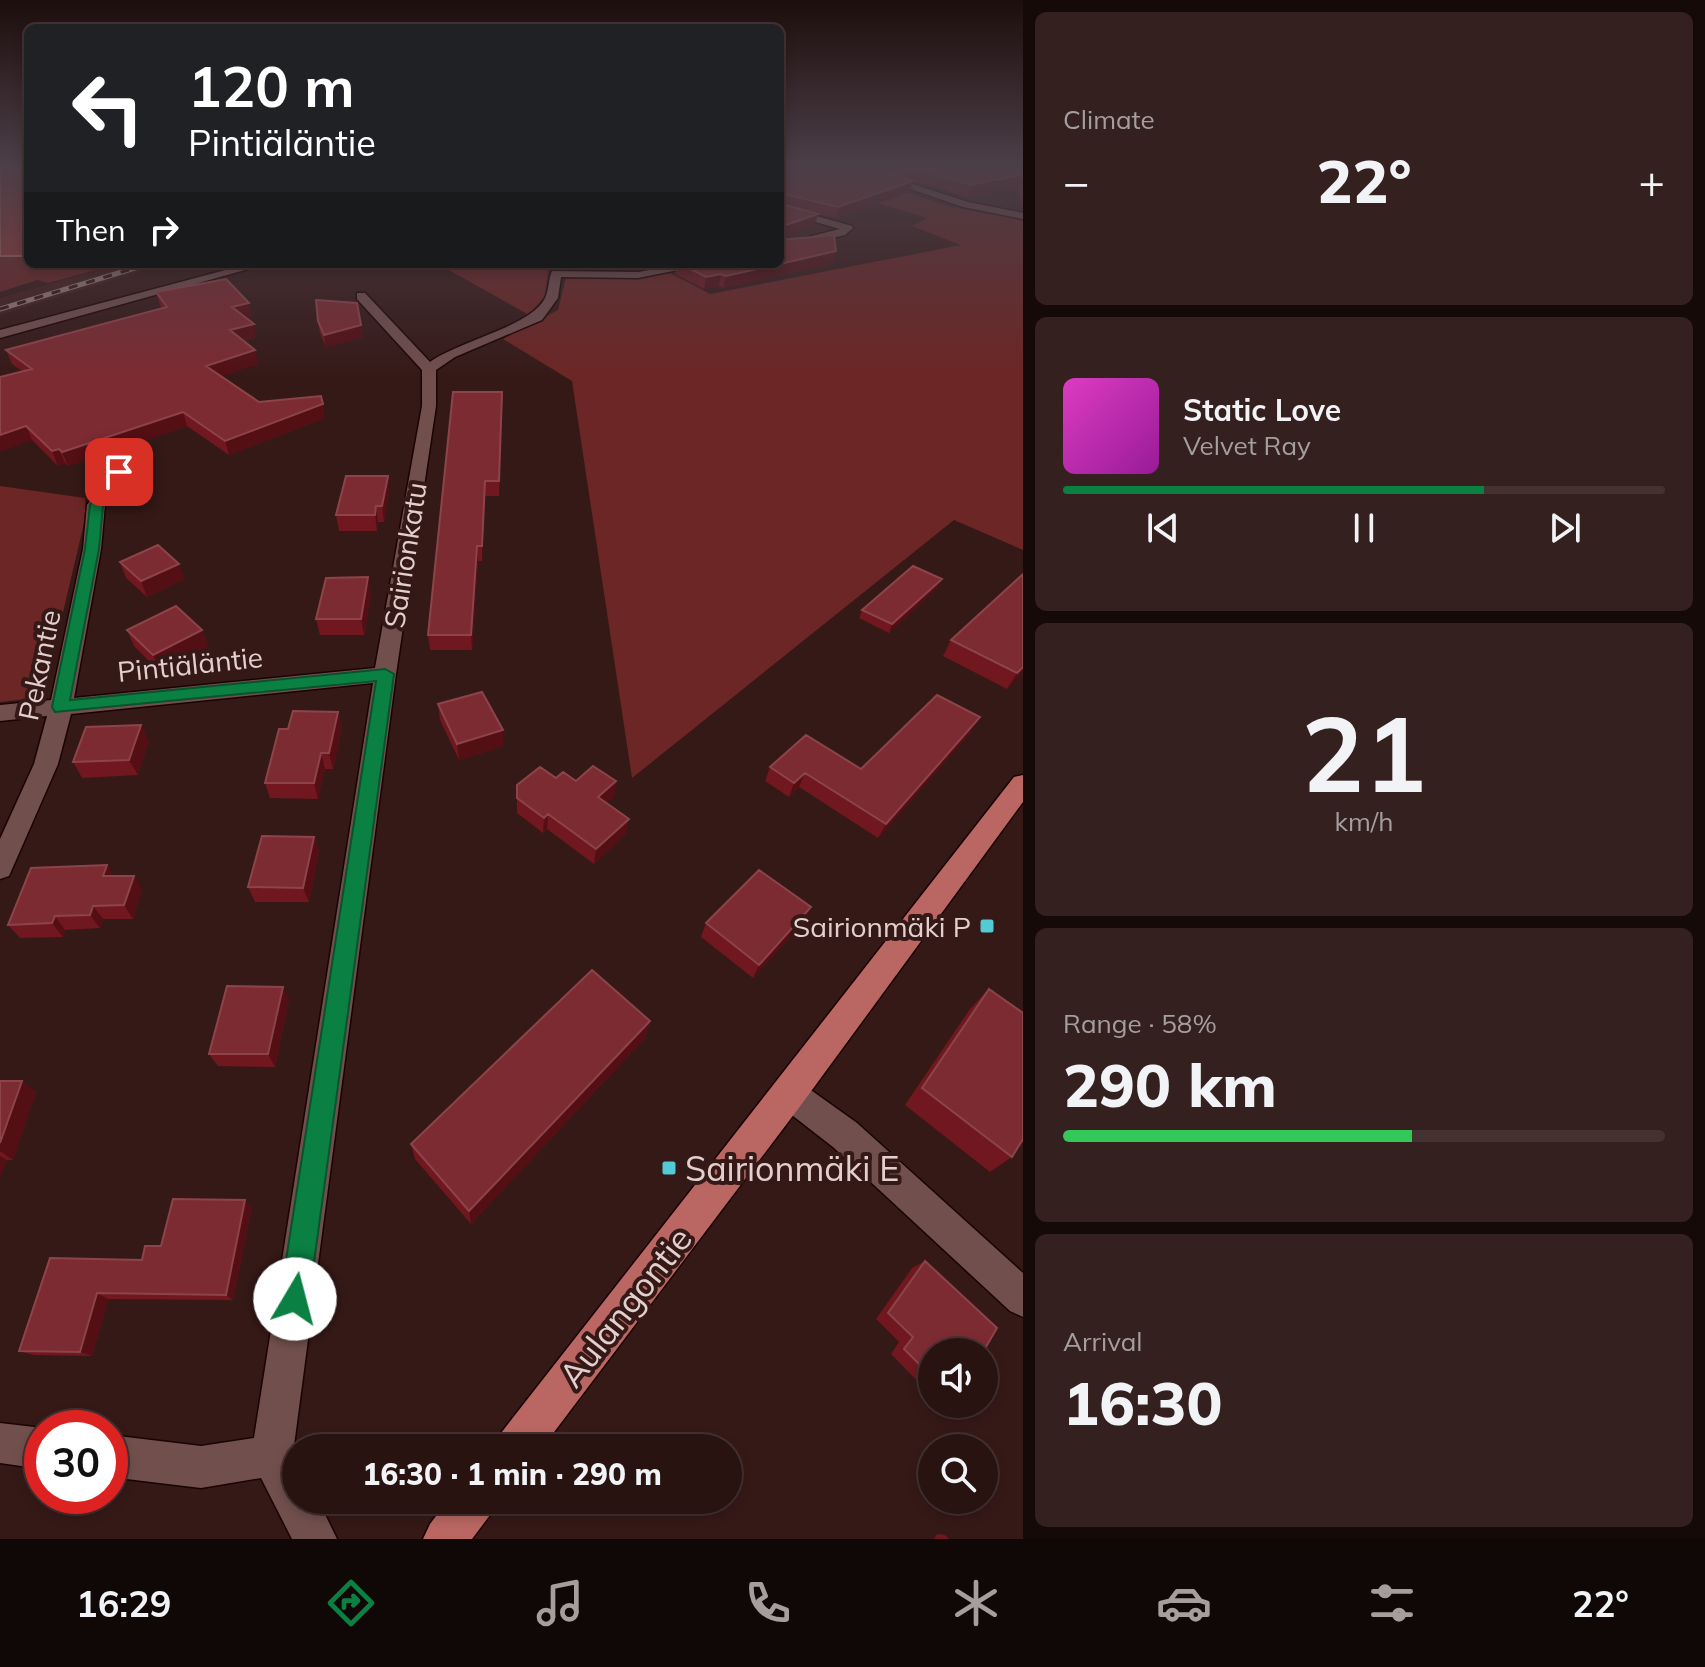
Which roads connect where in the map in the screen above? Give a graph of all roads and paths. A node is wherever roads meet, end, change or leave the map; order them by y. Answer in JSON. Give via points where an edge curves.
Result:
{"nodes":[{"id":1,"x":833,"y":235,"type":"edge"},
{"id":2,"x":784,"y":246,"type":"edge"},
{"id":3,"x":246,"y":268,"type":"edge"},
{"id":4,"x":556,"y":268,"type":"edge"},
{"id":5,"x":679,"y":268,"type":"edge"},
{"id":6,"x":361,"y":296,"type":"dead end"},
{"id":7,"x":0,"y":334,"type":"edge"},
{"id":8,"x":429,"y":369,"type":"junction"},
{"id":9,"x":119,"y":472,"type":"dead end"},
{"id":10,"x":385,"y":674,"type":"junction"},
{"id":11,"x":61,"y":707,"type":"junction"},
{"id":12,"x":0,"y":713,"type":"edge"},
{"id":13,"x":1023,"y":784,"type":"edge"},
{"id":14,"x":0,"y":868,"type":"edge"},
{"id":15,"x":790,"y":1094,"type":"junction"},
{"id":16,"x":1023,"y":1298,"type":"edge"},
{"id":17,"x":527,"y":1434,"type":"edge"},
{"id":18,"x":0,"y":1443,"type":"edge"},
{"id":19,"x":24,"y":1446,"type":"edge"},
{"id":20,"x":272,"y":1456,"type":"junction"},
{"id":21,"x":128,"y":1458,"type":"edge"},
{"id":22,"x":464,"y":1514,"type":"edge"},
{"id":23,"x":315,"y":1539,"type":"edge"},
{"id":24,"x":445,"y":1539,"type":"edge"}],
"edges":[{"from":1,"to":2,"type":"street"},
{"from":3,"to":7,"type":"street"},
{"from":4,"to":5,"type":"street","via":[[638,275]]},
{"from":4,"to":8,"type":"street","via":[[552,298],[538,317],[450,354]]},
{"from":6,"to":8,"type":"street"},
{"from":8,"to":10,"type":"street","name":"Sairionkatu","via":[[429,406]]},
{"from":9,"to":11,"type":"street","name":"Pekantie","via":[[96,505]]},
{"from":10,"to":11,"type":"street","name":"Pintiäläntie"},
{"from":10,"to":20,"type":"street","name":"Sairionkatu"},
{"from":11,"to":12,"type":"street","name":"Pintiäläntie"},
{"from":11,"to":14,"type":"street","name":"Pekantie","via":[[46,764]]},
{"from":13,"to":15,"type":"main road","name":"Aulangontie"},
{"from":15,"to":16,"type":"street","via":[[845,1135]]},
{"from":15,"to":17,"type":"main road","name":"Aulangontie"},
{"from":18,"to":19,"type":"street"},
{"from":20,"to":21,"type":"street","via":[[201,1467]]},
{"from":20,"to":23,"type":"street"},
{"from":22,"to":24,"type":"main road"}]}
